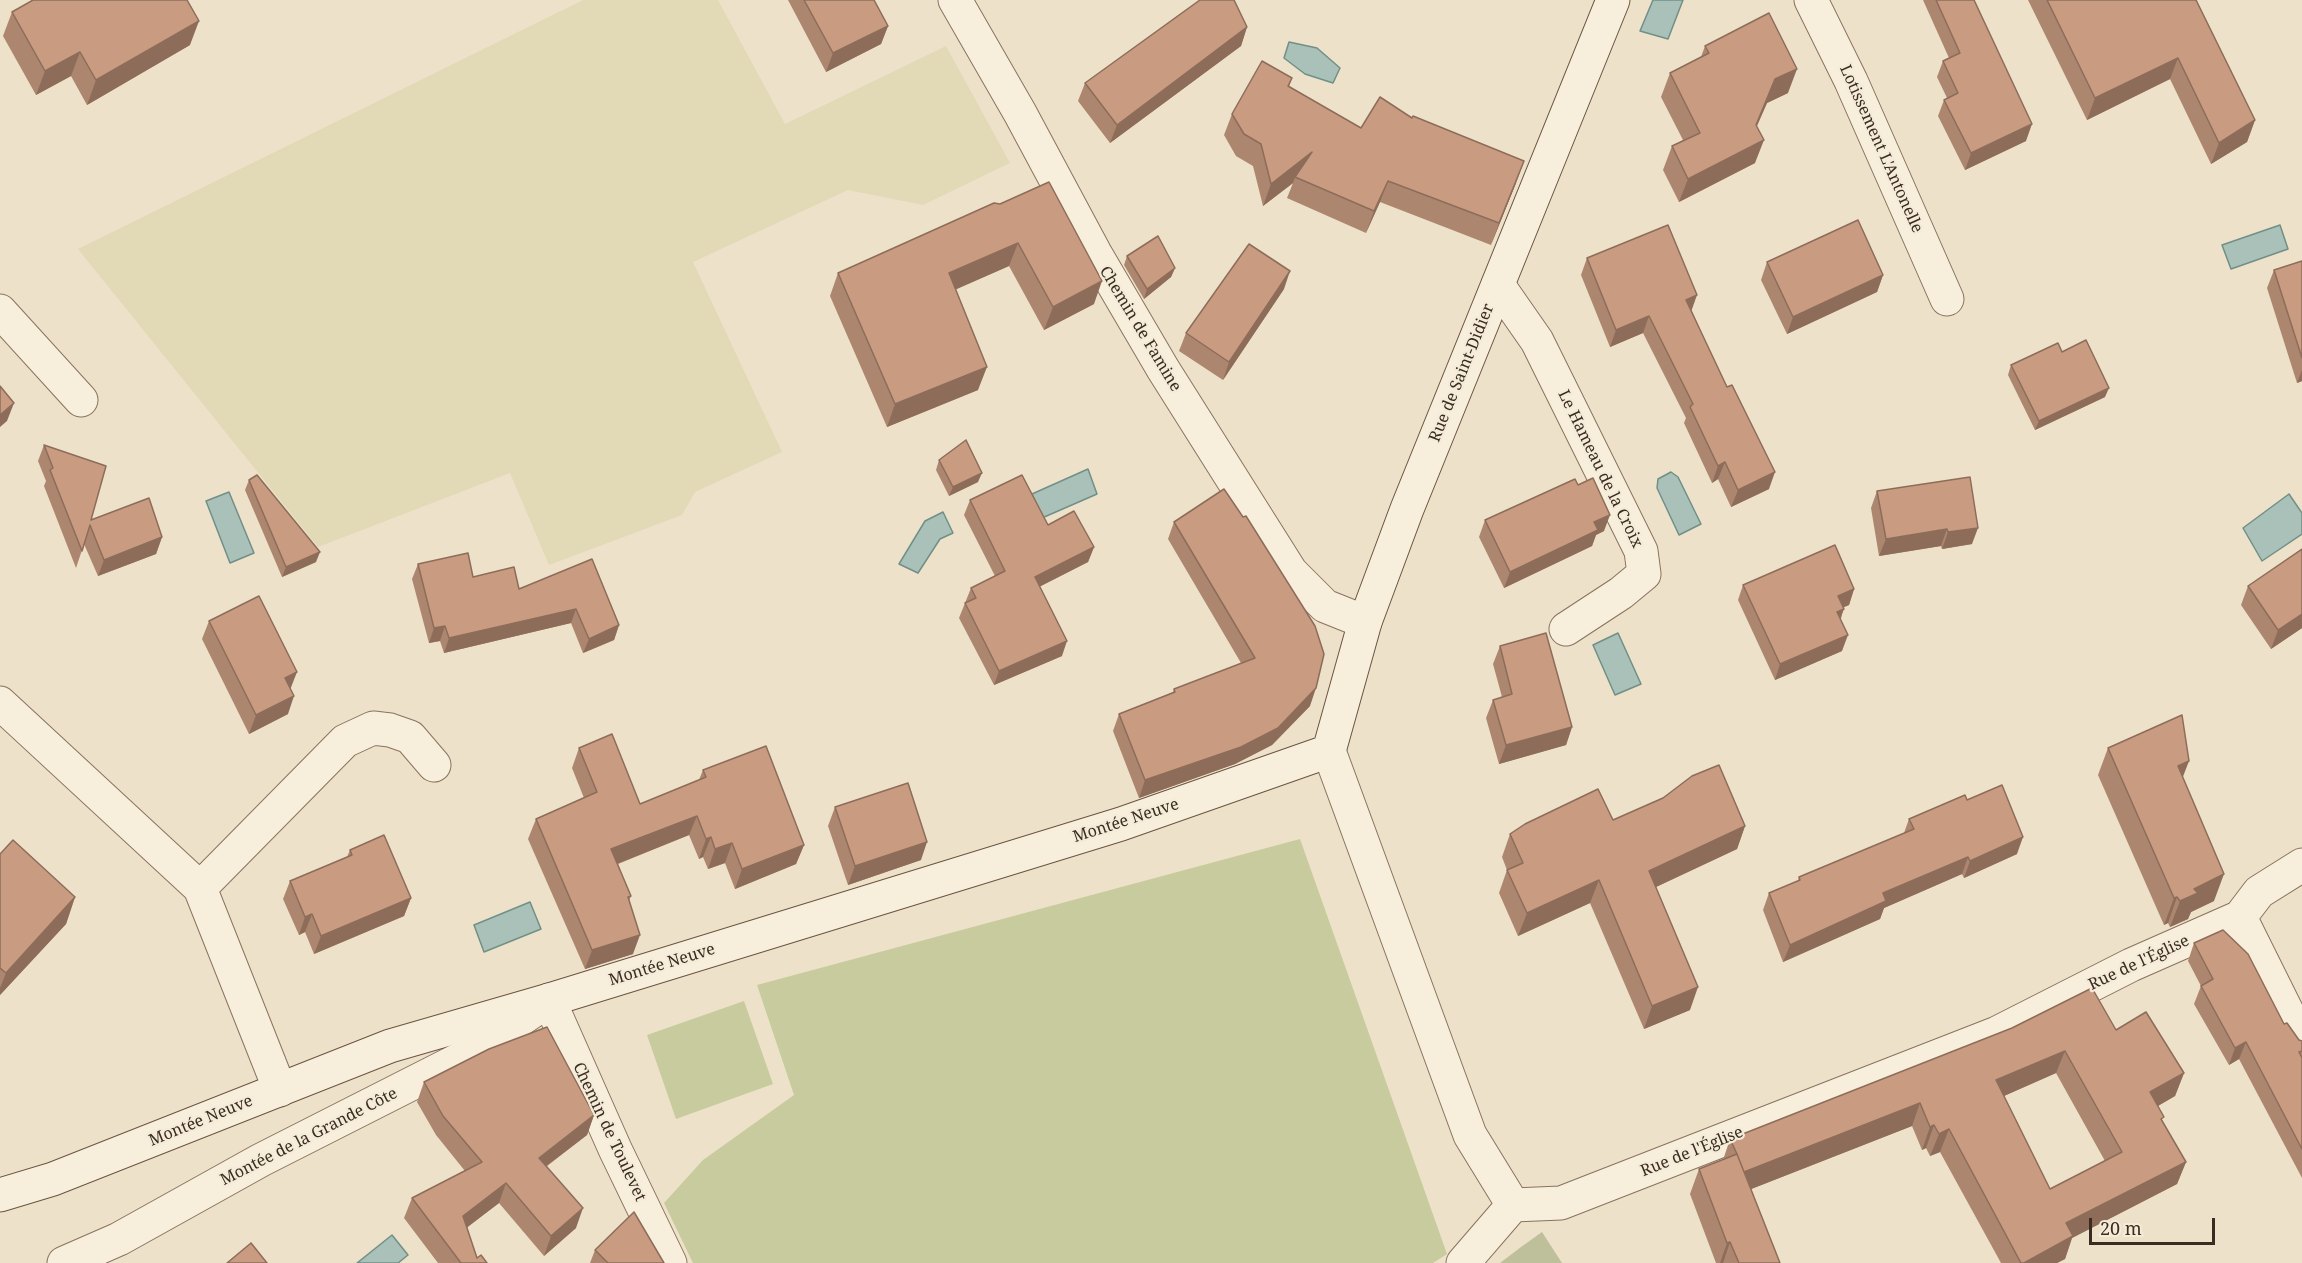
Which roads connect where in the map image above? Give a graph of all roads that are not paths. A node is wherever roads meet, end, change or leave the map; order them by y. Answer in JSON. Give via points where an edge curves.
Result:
{"nodes":[{"id":1,"x":955,"y":0,"type":"edge"},
{"id":2,"x":1613,"y":0,"type":"edge"},
{"id":3,"x":1811,"y":0,"type":"edge"},
{"id":4,"x":1498,"y":285,"type":"junction"},
{"id":5,"x":1947,"y":298,"type":"dead end"},
{"id":6,"x":0,"y":311,"type":"edge"},
{"id":7,"x":81,"y":400,"type":"dead end"},
{"id":8,"x":1365,"y":622,"type":"junction"},
{"id":9,"x":1566,"y":629,"type":"dead end"},
{"id":10,"x":0,"y":703,"type":"edge"},
{"id":11,"x":1329,"y":751,"type":"junction"},
{"id":12,"x":434,"y":765,"type":"dead end"},
{"id":13,"x":2302,"y":865,"type":"edge"},
{"id":14,"x":200,"y":888,"type":"junction"},
{"id":15,"x":2240,"y":917,"type":"junction"},
{"id":16,"x":549,"y":1000,"type":"junction"},
{"id":17,"x":2302,"y":1042,"type":"edge"},
{"id":18,"x":280,"y":1090,"type":"junction"},
{"id":19,"x":0,"y":1195,"type":"edge"},
{"id":20,"x":1513,"y":1205,"type":"junction"},
{"id":21,"x":64,"y":1263,"type":"edge"},
{"id":22,"x":670,"y":1263,"type":"edge"},
{"id":23,"x":1463,"y":1263,"type":"edge"}],
"edges":[{"from":1,"to":8,"type":"street","name":"Chemin de Famine","via":[[1135,320],[1291,572],[1325,606]]},
{"from":2,"to":4,"type":"street","name":"Rue de Saint-Didier"},
{"from":3,"to":5,"type":"street","name":"Lotissement L'Antonelle"},
{"from":4,"to":8,"type":"street","name":"Rue de Saint-Didier"},
{"from":4,"to":9,"type":"street","name":"Le Hameau de la Croix","via":[[1537,341],[1641,551],[1644,573]]},
{"from":6,"to":7,"type":"street"},
{"from":8,"to":11,"type":"street","name":"Rue de Saint-Didier"},
{"from":10,"to":14,"type":"street"},
{"from":11,"to":16,"type":"street","name":"Montée Neuve","via":[[1131,820]]},
{"from":11,"to":20,"type":"street","via":[[1470,1135]]},
{"from":12,"to":14,"type":"street","via":[[410,737],[390,730],[373,728],[345,741]]},
{"from":13,"to":15,"type":"street","name":"Rue de l'Église","via":[[2259,892]]},
{"from":14,"to":18,"type":"street"},
{"from":15,"to":17,"type":"street"},
{"from":15,"to":20,"type":"street","name":"Rue de l'Église","via":[[2131,965],[1986,1037],[1561,1203]]},
{"from":16,"to":18,"type":"street","name":"Montée Neuve","via":[[390,1046]]},
{"from":16,"to":21,"type":"street","name":"Montée de la Grande Côte","via":[[468,1055],[261,1160],[119,1239]]},
{"from":16,"to":22,"type":"street","name":"Chemin de Toulevet"},
{"from":18,"to":19,"type":"street","name":"Montée Neuve","via":[[53,1179]]},
{"from":20,"to":23,"type":"street"}]}
